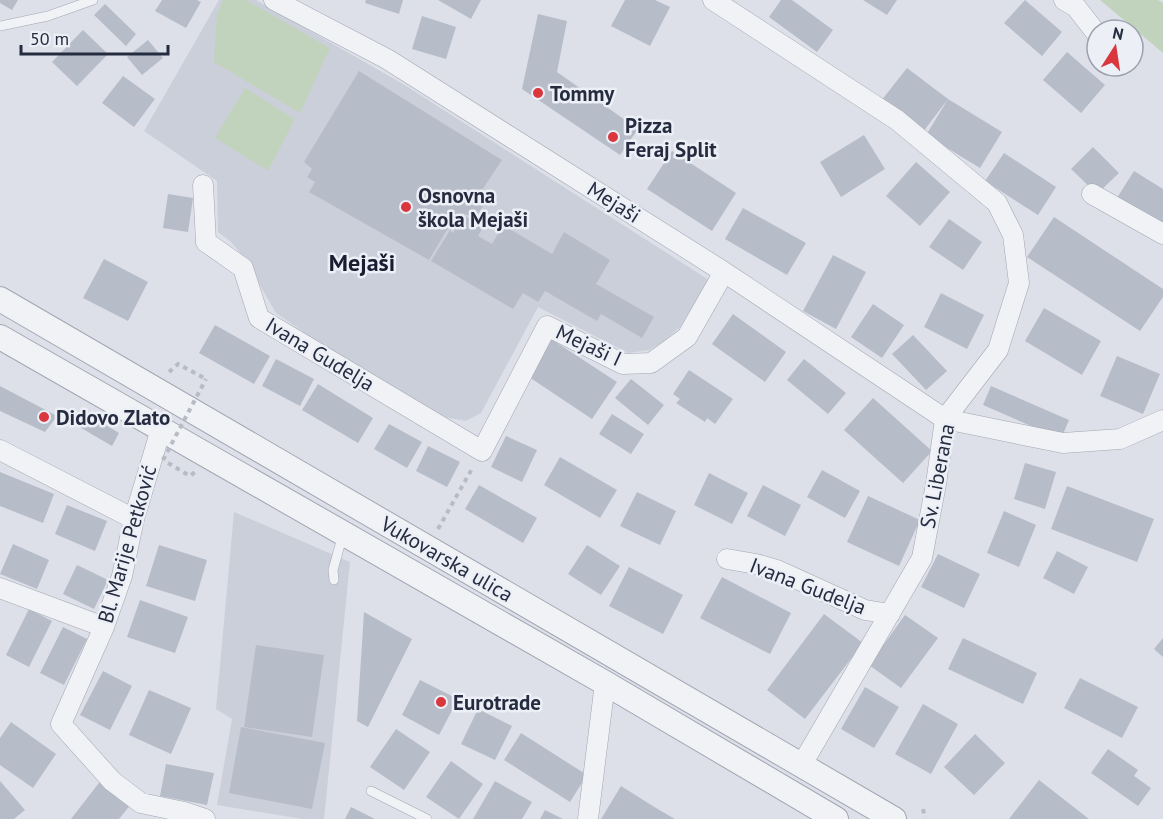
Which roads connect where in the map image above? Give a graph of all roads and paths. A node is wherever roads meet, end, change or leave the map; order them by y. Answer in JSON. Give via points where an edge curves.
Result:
{"nodes":[{"id":1,"x":93,"y":0,"type":"edge"},
{"id":2,"x":274,"y":0,"type":"edge"},
{"id":3,"x":713,"y":0,"type":"edge"},
{"id":4,"x":1064,"y":0,"type":"edge"},
{"id":5,"x":1085,"y":19,"type":"edge"},
{"id":6,"x":0,"y":26,"type":"edge"},
{"id":7,"x":203,"y":185,"type":"dead end"},
{"id":8,"x":1092,"y":194,"type":"dead end"},
{"id":9,"x":1163,"y":234,"type":"edge"},
{"id":10,"x":724,"y":272,"type":"junction"},
{"id":11,"x":0,"y":299,"type":"edge"},
{"id":12,"x":0,"y":337,"type":"edge"},
{"id":13,"x":169,"y":372,"type":"dead end"},
{"id":14,"x":945,"y":419,"type":"junction"},
{"id":15,"x":1163,"y":420,"type":"edge"},
{"id":16,"x":161,"y":429,"type":"junction"},
{"id":17,"x":0,"y":450,"type":"edge"},
{"id":18,"x":482,"y":451,"type":"junction"},
{"id":19,"x":190,"y":476,"type":"dead end"},
{"id":20,"x":134,"y":519,"type":"junction"},
{"id":21,"x":438,"y":529,"type":"dead end"},
{"id":22,"x":343,"y":534,"type":"junction"},
{"id":23,"x":727,"y":559,"type":"dead end"},
{"id":24,"x":334,"y":580,"type":"dead end"},
{"id":25,"x":0,"y":588,"type":"edge"},
{"id":26,"x":890,"y":614,"type":"junction"},
{"id":27,"x":104,"y":627,"type":"junction"},
{"id":28,"x":605,"y":683,"type":"junction"},
{"id":29,"x":801,"y":766,"type":"junction"},
{"id":30,"x":370,"y":792,"type":"dead end"},
{"id":31,"x":922,"y":809,"type":"dead end"},
{"id":32,"x":925,"y":818,"type":"edge"},
{"id":33,"x":205,"y":819,"type":"edge"},
{"id":34,"x":427,"y":819,"type":"edge"},
{"id":35,"x":588,"y":819,"type":"edge"},
{"id":36,"x":836,"y":819,"type":"edge"},
{"id":37,"x":894,"y":819,"type":"edge"}],
"edges":[{"from":1,"to":6,"type":"lane","via":[[48,16]]},
{"from":2,"to":10,"type":"street","name":"Mejaši","via":[[387,59]]},
{"from":3,"to":14,"type":"street","name":"Sv. Liberana","via":[[897,120],[997,203],[1013,235],[1019,283],[998,350]]},
{"from":4,"to":5,"type":"street"},
{"from":7,"to":18,"type":"street","name":"Ivana Gudelja","via":[[206,242],[243,268],[259,318]]},
{"from":8,"to":9,"type":"street"},
{"from":10,"to":14,"type":"street","name":"Mejaši"},
{"from":10,"to":18,"type":"street","name":"Mejaši I","via":[[687,337],[651,363],[623,364],[547,326]]},
{"from":11,"to":29,"type":"street","name":"Vukovarska ulica"},
{"from":12,"to":16,"type":"street","name":"Vukovarska ulica"},
{"from":13,"to":19,"type":"path","bridge":true,"via":[[178,364],[206,380],[163,460]]},
{"from":14,"to":15,"type":"street","via":[[1063,443],[1120,439]]},
{"from":14,"to":26,"type":"street","name":"Sv. Liberana","via":[[922,558]]},
{"from":16,"to":20,"type":"street","name":"Bl. Marije Petković"},
{"from":16,"to":22,"type":"street","name":"Vukovarska ulica"},
{"from":17,"to":20,"type":"street"},
{"from":18,"to":21,"type":"path"},
{"from":20,"to":27,"type":"street","name":"Bl. Marije Petković","via":[[122,576]]},
{"from":22,"to":24,"type":"lane"},
{"from":22,"to":28,"type":"street","name":"Vukovarska ulica"},
{"from":23,"to":26,"type":"street","name":"Ivana Gudelja","via":[[777,570],[865,610]]},
{"from":25,"to":27,"type":"street"},
{"from":26,"to":29,"type":"street","name":"Sv. Liberana"},
{"from":27,"to":33,"type":"street","name":"Bl. Marije Petković","via":[[61,724],[112,781],[141,803]]},
{"from":28,"to":35,"type":"street"},
{"from":28,"to":36,"type":"street","name":"Vukovarska ulica"},
{"from":29,"to":37,"type":"street","name":"Vukovarska ulica"},
{"from":30,"to":34,"type":"lane"},
{"from":31,"to":32,"type":"path"}]}
